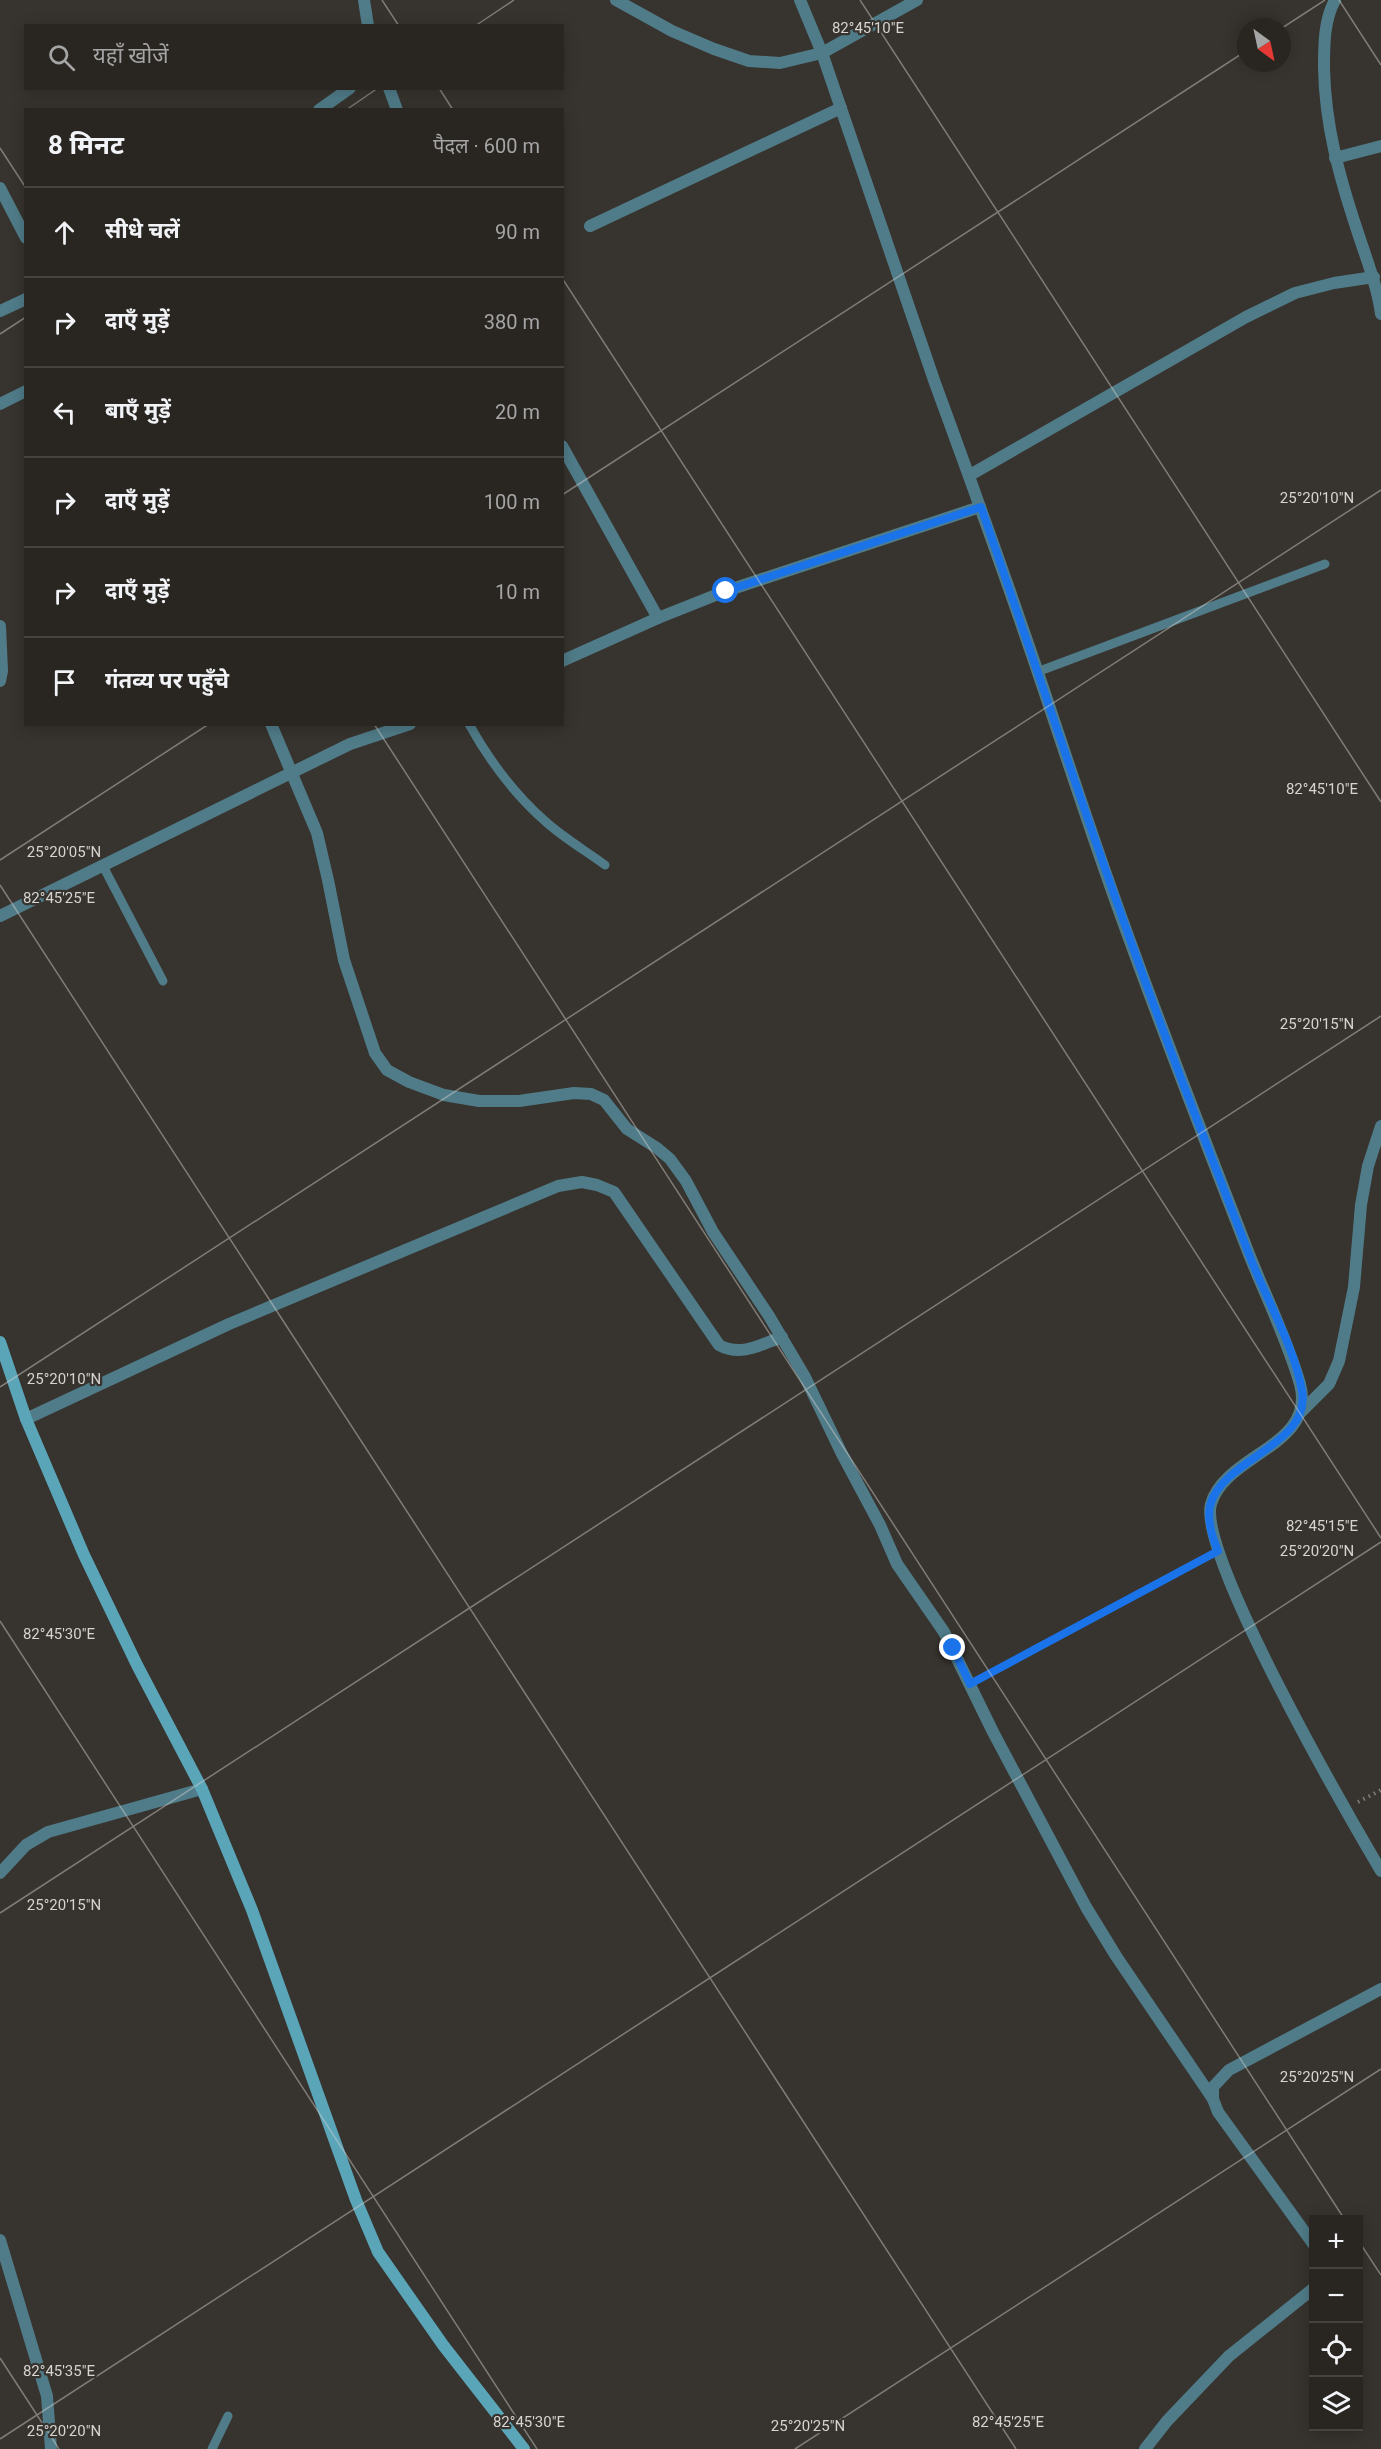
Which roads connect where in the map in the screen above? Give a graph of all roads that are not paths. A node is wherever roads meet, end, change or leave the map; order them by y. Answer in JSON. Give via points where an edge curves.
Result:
{"nodes":[{"id":1,"x":364,"y":0,"type":"edge"},
{"id":2,"x":616,"y":0,"type":"edge"},
{"id":3,"x":800,"y":0,"type":"edge"},
{"id":4,"x":917,"y":0,"type":"edge"},
{"id":5,"x":1335,"y":0,"type":"edge"},
{"id":6,"x":368,"y":24,"type":"edge"},
{"id":7,"x":822,"y":53,"type":"junction"},
{"id":8,"x":347,"y":90,"type":"edge"},
{"id":9,"x":390,"y":90,"type":"edge"},
{"id":10,"x":322,"y":108,"type":"edge"},
{"id":11,"x":396,"y":108,"type":"edge"},
{"id":12,"x":841,"y":108,"type":"junction"},
{"id":13,"x":1381,"y":146,"type":"edge"},
{"id":14,"x":1335,"y":158,"type":"junction"},
{"id":15,"x":0,"y":188,"type":"edge"},
{"id":16,"x":590,"y":226,"type":"dead end"},
{"id":17,"x":24,"y":234,"type":"edge"},
{"id":18,"x":1374,"y":277,"type":"junction"},
{"id":19,"x":24,"y":300,"type":"edge"},
{"id":20,"x":0,"y":311,"type":"edge"},
{"id":21,"x":1381,"y":314,"type":"edge"},
{"id":22,"x":24,"y":392,"type":"edge"},
{"id":23,"x":0,"y":404,"type":"edge"},
{"id":24,"x":564,"y":450,"type":"edge"},
{"id":25,"x":970,"y":475,"type":"junction"},
{"id":26,"x":981,"y":507,"type":"junction"},
{"id":27,"x":1325,"y":564,"type":"dead end"},
{"id":28,"x":658,"y":618,"type":"junction"},
{"id":29,"x":0,"y":626,"type":"edge"},
{"id":30,"x":564,"y":660,"type":"edge"},
{"id":31,"x":1037,"y":672,"type":"junction"},
{"id":32,"x":0,"y":681,"type":"edge"},
{"id":33,"x":272,"y":726,"type":"edge"},
{"id":34,"x":399,"y":726,"type":"edge"},
{"id":35,"x":470,"y":726,"type":"edge"},
{"id":36,"x":376,"y":730,"type":"edge"},
{"id":37,"x":291,"y":771,"type":"junction"},
{"id":38,"x":605,"y":864,"type":"dead end"},
{"id":39,"x":103,"y":867,"type":"junction"},
{"id":40,"x":0,"y":916,"type":"edge"},
{"id":41,"x":163,"y":981,"type":"dead end"},
{"id":42,"x":1381,"y":1126,"type":"edge"},
{"id":43,"x":782,"y":1337,"type":"junction"},
{"id":44,"x":0,"y":1342,"type":"edge"},
{"id":45,"x":1301,"y":1412,"type":"junction"},
{"id":46,"x":26,"y":1419,"type":"junction"},
{"id":47,"x":202,"y":1789,"type":"junction"},
{"id":48,"x":1381,"y":1871,"type":"edge"},
{"id":49,"x":0,"y":1873,"type":"edge"},
{"id":50,"x":1381,"y":1989,"type":"edge"},
{"id":51,"x":1213,"y":2098,"type":"junction"},
{"id":52,"x":1309,"y":2238,"type":"edge"},
{"id":53,"x":0,"y":2240,"type":"edge"},
{"id":54,"x":1309,"y":2292,"type":"edge"},
{"id":55,"x":228,"y":2415,"type":"dead end"},
{"id":56,"x":51,"y":2449,"type":"edge"},
{"id":57,"x":212,"y":2449,"type":"edge"},
{"id":58,"x":524,"y":2449,"type":"edge"},
{"id":59,"x":1145,"y":2449,"type":"edge"}],
"edges":[{"from":1,"to":6,"type":"street"},
{"from":2,"to":7,"type":"street","via":[[672,31],[749,61],[780,63]]},
{"from":3,"to":7,"type":"street"},
{"from":4,"to":7,"type":"street"},
{"from":5,"to":14,"type":"street","via":[[1328,18],[1324,55],[1328,123]]},
{"from":7,"to":12,"type":"street"},
{"from":8,"to":10,"type":"street"},
{"from":9,"to":11,"type":"street"},
{"from":12,"to":16,"type":"street"},
{"from":12,"to":25,"type":"street"},
{"from":13,"to":14,"type":"street"},
{"from":14,"to":18,"type":"street"},
{"from":15,"to":17,"type":"street"},
{"from":18,"to":21,"type":"street"},
{"from":18,"to":25,"type":"street","via":[[1295,293],[1246,317]]},
{"from":19,"to":20,"type":"street"},
{"from":22,"to":23,"type":"street"},
{"from":24,"to":28,"type":"street"},
{"from":25,"to":26,"type":"street"},
{"from":26,"to":28,"type":"street","via":[[726,591]]},
{"from":26,"to":31,"type":"street"},
{"from":27,"to":31,"type":"lane"},
{"from":28,"to":30,"type":"street"},
{"from":29,"to":32,"type":"street"},
{"from":31,"to":45,"type":"street","via":[[1129,940],[1293,1362],[1302,1391]]},
{"from":33,"to":37,"type":"street"},
{"from":34,"to":36,"type":"street"},
{"from":35,"to":38,"type":"lane","via":[[486,754],[546,822]]},
{"from":36,"to":37,"type":"street"},
{"from":37,"to":39,"type":"street"},
{"from":37,"to":43,"type":"street","via":[[316,833],[344,960],[365,1027],[387,1070],[444,1095],[479,1101],[519,1101],[574,1093],[604,1100],[627,1129],[670,1158],[719,1242]]},
{"from":39,"to":40,"type":"street"},
{"from":39,"to":41,"type":"lane"},
{"from":42,"to":45,"type":"street","via":[[1366,1176],[1354,1287],[1339,1361],[1329,1384]]},
{"from":43,"to":46,"type":"street","via":[[741,1351],[719,1345],[614,1192],[582,1182],[558,1186],[429,1239],[230,1324]]},
{"from":43,"to":51,"type":"street","via":[[897,1564],[944,1632],[1086,1907]]},
{"from":44,"to":46,"type":"street"},
{"from":45,"to":48,"type":"street","via":[[1285,1434],[1217,1489],[1209,1520],[1218,1551],[1259,1643],[1311,1747]]},
{"from":46,"to":47,"type":"street","via":[[84,1555]]},
{"from":47,"to":49,"type":"street","via":[[48,1832],[26,1845]]},
{"from":47,"to":58,"type":"street","via":[[252,1910],[378,2252]]},
{"from":50,"to":51,"type":"street","via":[[1229,2070],[1213,2087]]},
{"from":51,"to":52,"type":"street","via":[[1218,2112]]},
{"from":53,"to":56,"type":"street","via":[[47,2396]]},
{"from":54,"to":59,"type":"street","via":[[1229,2356]]},
{"from":55,"to":57,"type":"lane"}]}
